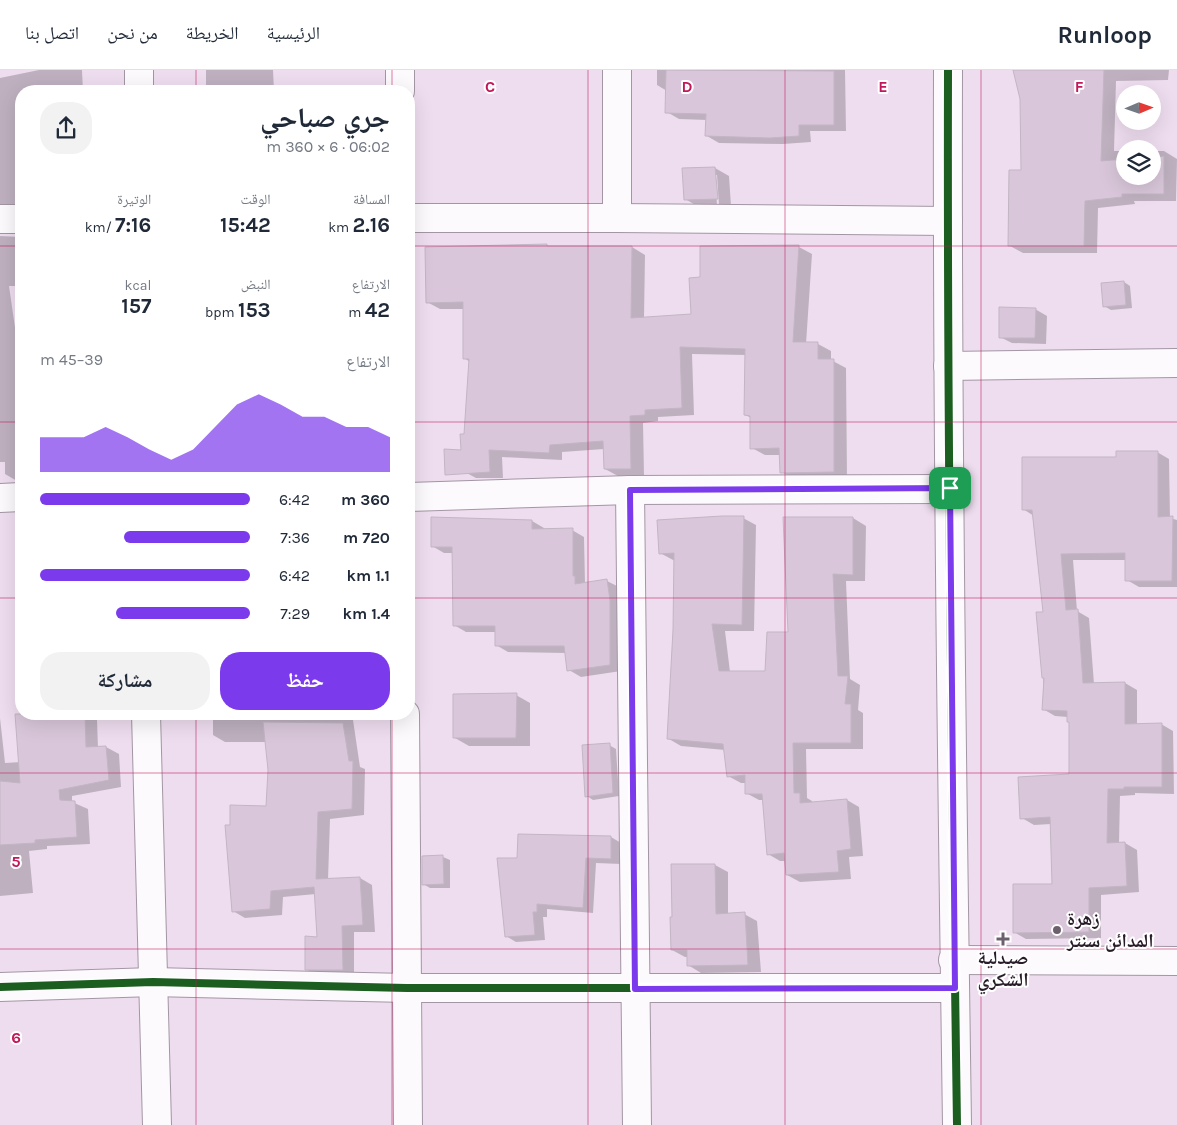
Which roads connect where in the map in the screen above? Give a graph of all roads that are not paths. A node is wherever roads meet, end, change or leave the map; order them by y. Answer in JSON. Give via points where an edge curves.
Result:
{"nodes":[{"id":1,"x":139,"y":70,"type":"edge"},
{"id":2,"x":400,"y":70,"type":"edge"},
{"id":3,"x":617,"y":70,"type":"edge"},
{"id":4,"x":948,"y":70,"type":"edge"},
{"id":5,"x":139,"y":85,"type":"edge"},
{"id":6,"x":400,"y":85,"type":"edge"},
{"id":7,"x":415,"y":218,"type":"edge"},
{"id":8,"x":617,"y":218,"type":"junction"},
{"id":9,"x":0,"y":219,"type":"edge"},
{"id":10,"x":15,"y":219,"type":"edge"},
{"id":11,"x":948,"y":221,"type":"junction"},
{"id":12,"x":1177,"y":363,"type":"edge"},
{"id":13,"x":948,"y":366,"type":"junction"},
{"id":14,"x":950,"y":488,"type":"junction"},
{"id":15,"x":630,"y":490,"type":"junction"},
{"id":16,"x":15,"y":497,"type":"edge"},
{"id":17,"x":415,"y":497,"type":"edge"},
{"id":18,"x":0,"y":498,"type":"edge"},
{"id":19,"x":146,"y":720,"type":"edge"},
{"id":20,"x":405,"y":720,"type":"edge"},
{"id":21,"x":954,"y":960,"type":"junction"},
{"id":22,"x":1177,"y":961,"type":"edge"},
{"id":23,"x":153,"y":982,"type":"junction"},
{"id":24,"x":0,"y":987,"type":"edge"},
{"id":25,"x":407,"y":988,"type":"junction"},
{"id":26,"x":955,"y":988,"type":"junction"},
{"id":27,"x":635,"y":989,"type":"junction"},
{"id":28,"x":157,"y":1125,"type":"edge"},
{"id":29,"x":408,"y":1125,"type":"edge"},
{"id":30,"x":637,"y":1125,"type":"edge"},
{"id":31,"x":957,"y":1125,"type":"edge"}],
"edges":[{"from":1,"to":5,"type":"street"},
{"from":2,"to":6,"type":"street"},
{"from":3,"to":8,"type":"street"},
{"from":4,"to":11,"type":"street"},
{"from":7,"to":8,"type":"street"},
{"from":8,"to":11,"type":"street"},
{"from":9,"to":10,"type":"street"},
{"from":11,"to":13,"type":"street"},
{"from":12,"to":13,"type":"street"},
{"from":13,"to":14,"type":"street"},
{"from":14,"to":15,"type":"street"},
{"from":14,"to":21,"type":"street"},
{"from":15,"to":17,"type":"street"},
{"from":15,"to":27,"type":"street"},
{"from":16,"to":18,"type":"street"},
{"from":19,"to":23,"type":"street"},
{"from":20,"to":25,"type":"street"},
{"from":21,"to":22,"type":"street"},
{"from":21,"to":26,"type":"street"},
{"from":23,"to":24,"type":"street"},
{"from":23,"to":25,"type":"street"},
{"from":23,"to":28,"type":"street"},
{"from":25,"to":27,"type":"street"},
{"from":25,"to":29,"type":"street"},
{"from":26,"to":27,"type":"street"},
{"from":26,"to":31,"type":"street"},
{"from":27,"to":30,"type":"street"}]}
